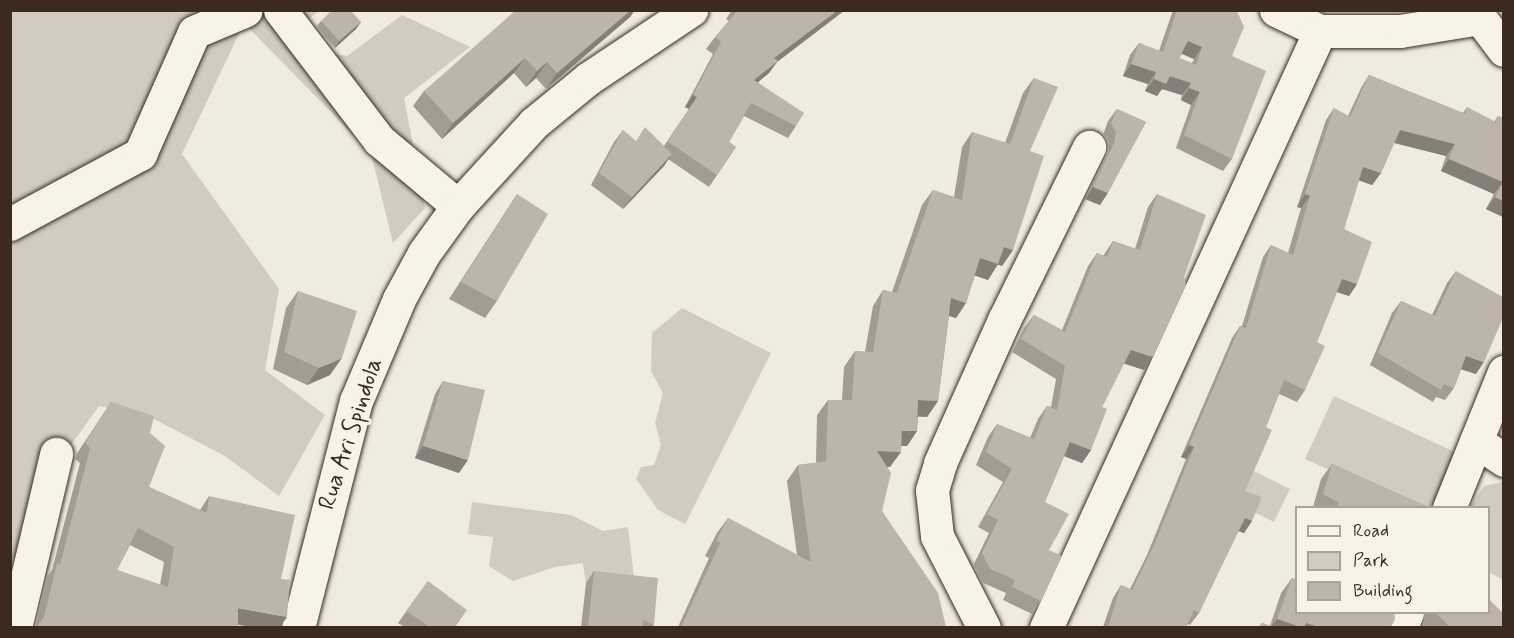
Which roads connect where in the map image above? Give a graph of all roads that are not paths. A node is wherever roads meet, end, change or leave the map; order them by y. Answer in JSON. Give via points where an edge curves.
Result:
{"nodes":[{"id":1,"x":246,"y":10,"type":"edge"},
{"id":2,"x":280,"y":10,"type":"edge"},
{"id":3,"x":691,"y":10,"type":"edge"},
{"id":4,"x":1276,"y":10,"type":"edge"},
{"id":5,"x":1477,"y":14,"type":"edge"},
{"id":6,"x":1320,"y":31,"type":"junction"},
{"id":7,"x":1503,"y":50,"type":"edge"},
{"id":8,"x":1089,"y":147,"type":"dead end"},
{"id":9,"x":458,"y":206,"type":"junction"},
{"id":10,"x":10,"y":224,"type":"edge"},
{"id":11,"x":1503,"y":372,"type":"edge"},
{"id":12,"x":1476,"y":441,"type":"junction"},
{"id":13,"x":57,"y":454,"type":"dead end"},
{"id":14,"x":1503,"y":460,"type":"edge"},
{"id":15,"x":1449,"y":506,"type":"edge"},
{"id":16,"x":15,"y":627,"type":"edge"},
{"id":17,"x":298,"y":627,"type":"edge"},
{"id":18,"x":984,"y":627,"type":"edge"},
{"id":19,"x":1046,"y":627,"type":"edge"}],
"edges":[{"from":1,"to":10,"type":"street","via":[[194,32],[140,154]]},
{"from":2,"to":9,"type":"street","via":[[379,140]]},
{"from":3,"to":9,"type":"street","name":"Rua Ari Spindola","via":[[589,78],[534,123]]},
{"from":4,"to":6,"type":"street"},
{"from":5,"to":6,"type":"street","via":[[1400,31]]},
{"from":5,"to":7,"type":"street"},
{"from":6,"to":19,"type":"street"},
{"from":8,"to":18,"type":"street","via":[[1004,320],[940,463],[932,490],[937,536]]},
{"from":9,"to":17,"type":"street","name":"Rua Ari Spindola","via":[[424,253],[399,299],[356,401]]},
{"from":11,"to":12,"type":"street"},
{"from":12,"to":14,"type":"street"},
{"from":12,"to":15,"type":"street"},
{"from":13,"to":16,"type":"street"}]}
